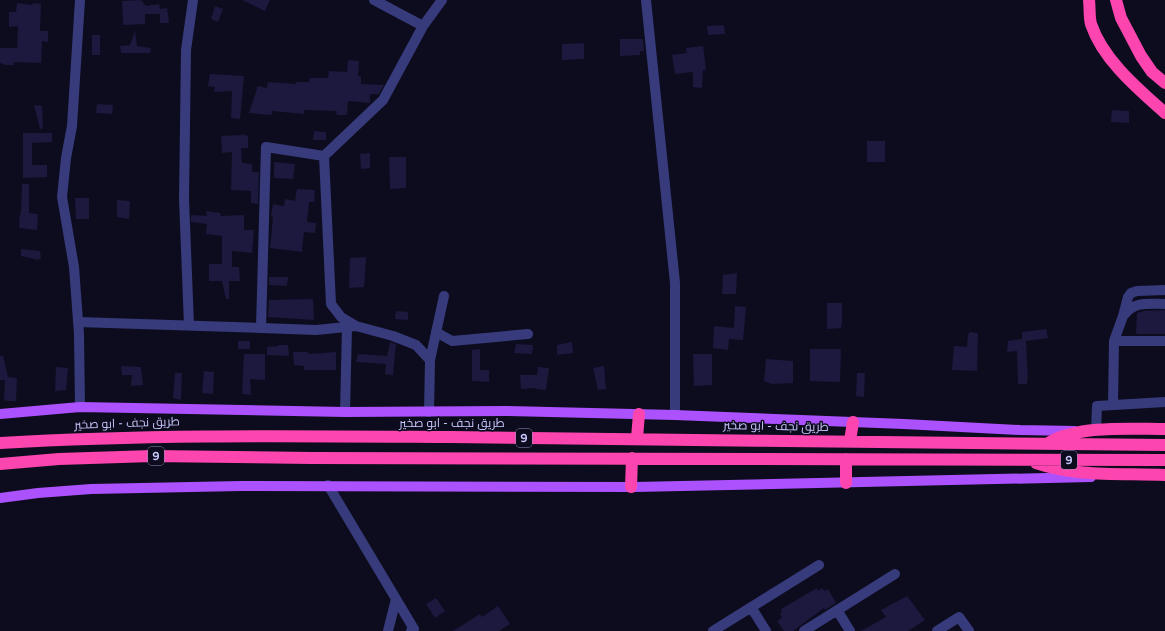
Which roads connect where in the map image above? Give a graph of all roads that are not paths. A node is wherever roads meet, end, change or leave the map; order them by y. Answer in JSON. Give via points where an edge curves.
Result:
{"nodes":[{"id":1,"x":80,"y":0,"type":"edge"},
{"id":2,"x":193,"y":0,"type":"edge"},
{"id":3,"x":374,"y":0,"type":"edge"},
{"id":4,"x":442,"y":0,"type":"edge"},
{"id":5,"x":646,"y":0,"type":"edge"},
{"id":6,"x":1089,"y":0,"type":"edge"},
{"id":7,"x":1116,"y":0,"type":"edge"},
{"id":8,"x":423,"y":26,"type":"junction"},
{"id":9,"x":1165,"y":83,"type":"edge"},
{"id":10,"x":1165,"y":114,"type":"edge"},
{"id":11,"x":324,"y":156,"type":"junction"},
{"id":12,"x":1165,"y":290,"type":"edge"},
{"id":13,"x":444,"y":296,"type":"dead end"},
{"id":14,"x":1165,"y":304,"type":"edge"},
{"id":15,"x":1124,"y":316,"type":"junction"},
{"id":16,"x":78,"y":322,"type":"junction"},
{"id":17,"x":189,"y":325,"type":"junction"},
{"id":18,"x":351,"y":327,"type":"junction"},
{"id":19,"x":261,"y":328,"type":"junction"},
{"id":20,"x":436,"y":332,"type":"junction"},
{"id":21,"x":528,"y":334,"type":"dead end"},
{"id":22,"x":1114,"y":341,"type":"junction"},
{"id":23,"x":1165,"y":341,"type":"edge"},
{"id":24,"x":430,"y":360,"type":"junction"},
{"id":25,"x":1165,"y":402,"type":"edge"},
{"id":26,"x":1113,"y":404,"type":"junction"},
{"id":27,"x":80,"y":407,"type":"junction"},
{"id":28,"x":345,"y":412,"type":"junction"},
{"id":29,"x":429,"y":412,"type":"junction"},
{"id":30,"x":0,"y":414,"type":"edge"},
{"id":31,"x":639,"y":414,"type":"junction"},
{"id":32,"x":675,"y":415,"type":"junction"},
{"id":33,"x":853,"y":422,"type":"junction"},
{"id":34,"x":1165,"y":429,"type":"edge"},
{"id":35,"x":1096,"y":431,"type":"junction"},
{"id":36,"x":90,"y":438,"type":"junction"},
{"id":37,"x":637,"y":438,"type":"junction"},
{"id":38,"x":60,"y":439,"type":"junction"},
{"id":39,"x":850,"y":441,"type":"junction"},
{"id":40,"x":0,"y":443,"type":"edge"},
{"id":41,"x":1047,"y":444,"type":"junction"},
{"id":42,"x":1165,"y":445,"type":"edge"},
{"id":43,"x":632,"y":458,"type":"junction"},
{"id":44,"x":58,"y":459,"type":"junction"},
{"id":45,"x":87,"y":459,"type":"junction"},
{"id":46,"x":846,"y":459,"type":"junction"},
{"id":47,"x":1026,"y":459,"type":"junction"},
{"id":48,"x":1165,"y":460,"type":"edge"},
{"id":49,"x":0,"y":464,"type":"edge"},
{"id":50,"x":1165,"y":475,"type":"edge"},
{"id":51,"x":846,"y":483,"type":"junction"},
{"id":52,"x":328,"y":485,"type":"junction"},
{"id":53,"x":631,"y":487,"type":"junction"},
{"id":54,"x":0,"y":498,"type":"edge"},
{"id":55,"x":819,"y":565,"type":"dead end"},
{"id":56,"x":894,"y":574,"type":"dead end"},
{"id":57,"x":396,"y":600,"type":"junction"},
{"id":58,"x":751,"y":608,"type":"junction"},
{"id":59,"x":837,"y":610,"type":"junction"},
{"id":60,"x":414,"y":630,"type":"edge"},
{"id":61,"x":388,"y":631,"type":"edge"},
{"id":62,"x":714,"y":631,"type":"edge"},
{"id":63,"x":766,"y":631,"type":"edge"},
{"id":64,"x":804,"y":631,"type":"edge"},
{"id":65,"x":850,"y":631,"type":"edge"},
{"id":66,"x":937,"y":631,"type":"edge"},
{"id":67,"x":969,"y":631,"type":"edge"}],
"edges":[{"from":1,"to":16,"type":"street","via":[[72,126],[62,197],[74,267]]},
{"from":2,"to":17,"type":"street","via":[[186,50],[184,199]]},
{"from":3,"to":8,"type":"street"},
{"from":4,"to":8,"type":"street"},
{"from":5,"to":32,"type":"street","via":[[675,283]]},
{"from":6,"to":10,"type":"highway","via":[[1091,24],[1112,62]]},
{"from":7,"to":9,"type":"highway","via":[[1121,18],[1141,56],[1152,72]]},
{"from":8,"to":11,"type":"street","via":[[383,100]]},
{"from":11,"to":18,"type":"street","via":[[330,304]]},
{"from":11,"to":19,"type":"street","via":[[266,147]]},
{"from":12,"to":15,"type":"street","via":[[1131,293]]},
{"from":13,"to":20,"type":"street"},
{"from":14,"to":15,"type":"street","via":[[1137,304],[1129,308]]},
{"from":15,"to":22,"type":"street"},
{"from":16,"to":17,"type":"street"},
{"from":16,"to":27,"type":"street"},
{"from":17,"to":19,"type":"street"},
{"from":18,"to":19,"type":"street","via":[[316,330]]},
{"from":18,"to":24,"type":"street","via":[[393,336],[416,345]]},
{"from":18,"to":28,"type":"street"},
{"from":20,"to":21,"type":"street","via":[[452,341]]},
{"from":20,"to":24,"type":"street"},
{"from":22,"to":23,"type":"street"},
{"from":22,"to":26,"type":"street"},
{"from":24,"to":29,"type":"street"},
{"from":25,"to":26,"type":"street"},
{"from":26,"to":35,"type":"street","via":[[1097,406]]},
{"from":27,"to":28,"type":"main road"},
{"from":27,"to":30,"type":"main road"},
{"from":28,"to":29,"type":"main road"},
{"from":29,"to":31,"type":"main road"},
{"from":31,"to":32,"type":"main road"},
{"from":31,"to":37,"type":"highway"},
{"from":32,"to":33,"type":"main road"},
{"from":33,"to":35,"type":"main road"},
{"from":33,"to":39,"type":"highway"},
{"from":34,"to":35,"type":"highway"},
{"from":35,"to":41,"type":"highway","via":[[1064,435]]},
{"from":36,"to":37,"type":"highway","name":"طريق نجف - ابو صخير","number":"9"},
{"from":36,"to":38,"type":"highway","name":"طريق نجف - ابو صخير","number":"9"},
{"from":36,"to":45,"type":"highway","via":[[84,441],[82,448],[82,454]]},
{"from":37,"to":39,"type":"highway","name":"طريق نجف - ابو صخير","number":"9"},
{"from":38,"to":40,"type":"highway","name":"طريق نجف - ابو صخير","number":"9"},
{"from":38,"to":44,"type":"highway","via":[[66,443],[67,450],[64,456]]},
{"from":39,"to":41,"type":"highway","name":"طريق نجف - ابو صخير","number":"9"},
{"from":41,"to":42,"type":"highway","number":"9"},
{"from":43,"to":45,"type":"highway","number":"9","via":[[152,456]]},
{"from":43,"to":46,"type":"highway","number":"9"},
{"from":43,"to":53,"type":"highway"},
{"from":44,"to":45,"type":"highway","number":"9"},
{"from":44,"to":49,"type":"highway","number":"9"},
{"from":46,"to":47,"type":"highway","number":"9"},
{"from":46,"to":51,"type":"highway"},
{"from":47,"to":48,"type":"highway","number":"9"},
{"from":47,"to":50,"type":"highway","via":[[1052,468],[1080,472]]},
{"from":50,"to":51,"type":"main road"},
{"from":51,"to":53,"type":"main road"},
{"from":52,"to":53,"type":"main road"},
{"from":52,"to":54,"type":"main road","via":[[91,489]]},
{"from":52,"to":57,"type":"street"},
{"from":55,"to":58,"type":"street"},
{"from":56,"to":59,"type":"street"},
{"from":57,"to":60,"type":"street"},
{"from":57,"to":61,"type":"street"},
{"from":58,"to":62,"type":"street"},
{"from":58,"to":63,"type":"street"},
{"from":59,"to":64,"type":"street"},
{"from":59,"to":65,"type":"street"},
{"from":66,"to":67,"type":"street","via":[[959,618]]}]}
